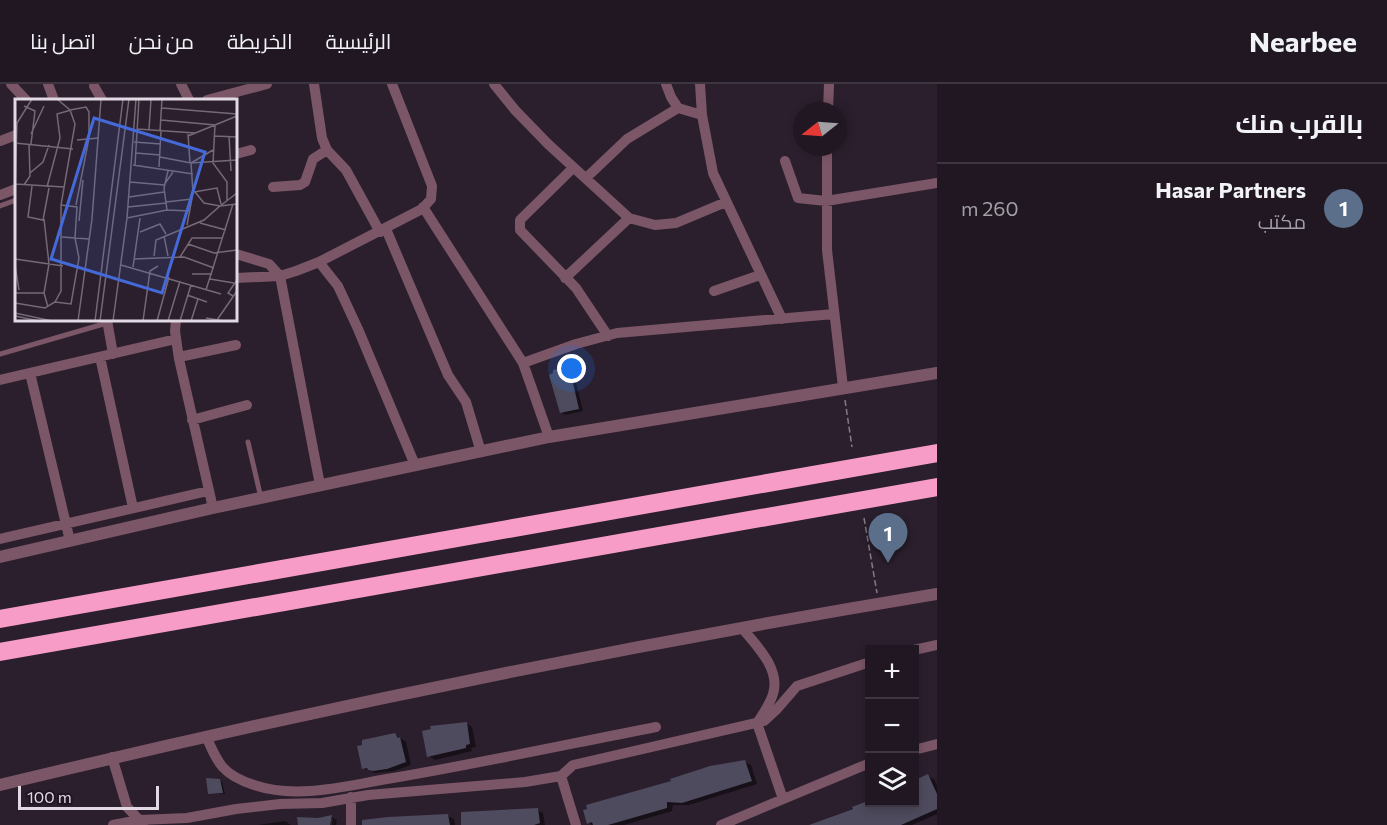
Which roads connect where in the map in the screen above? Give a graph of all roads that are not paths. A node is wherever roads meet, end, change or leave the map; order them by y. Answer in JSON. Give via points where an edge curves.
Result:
{"nodes":[{"id":1,"x":11,"y":84,"type":"edge"},
{"id":2,"x":48,"y":84,"type":"edge"},
{"id":3,"x":181,"y":84,"type":"edge"},
{"id":4,"x":267,"y":84,"type":"edge"},
{"id":5,"x":314,"y":84,"type":"edge"},
{"id":6,"x":392,"y":84,"type":"edge"},
{"id":7,"x":494,"y":84,"type":"edge"},
{"id":8,"x":666,"y":84,"type":"edge"},
{"id":9,"x":700,"y":84,"type":"edge"},
{"id":10,"x":829,"y":84,"type":"edge"},
{"id":11,"x":94,"y":86,"type":"dead end"},
{"id":12,"x":25,"y":99,"type":"edge"},
{"id":13,"x":54,"y":99,"type":"edge"},
{"id":14,"x":101,"y":99,"type":"edge"},
{"id":15,"x":188,"y":99,"type":"edge"},
{"id":16,"x":211,"y":99,"type":"edge"},
{"id":17,"x":828,"y":102,"type":"edge"},
{"id":18,"x":678,"y":108,"type":"junction"},
{"id":19,"x":702,"y":115,"type":"junction"},
{"id":20,"x":15,"y":135,"type":"edge"},
{"id":21,"x":0,"y":141,"type":"edge"},
{"id":22,"x":251,"y":150,"type":"dead end"},
{"id":23,"x":327,"y":150,"type":"junction"},
{"id":24,"x":237,"y":154,"type":"edge"},
{"id":25,"x":827,"y":156,"type":"edge"},
{"id":26,"x":785,"y":161,"type":"dead end"},
{"id":27,"x":573,"y":168,"type":"junction"},
{"id":28,"x":586,"y":178,"type":"junction"},
{"id":29,"x":937,"y":183,"type":"edge"},
{"id":30,"x":273,"y":187,"type":"dead end"},
{"id":31,"x":15,"y":189,"type":"edge"},
{"id":32,"x":0,"y":195,"type":"edge"},
{"id":33,"x":15,"y":200,"type":"edge"},
{"id":34,"x":826,"y":201,"type":"junction"},
{"id":35,"x":726,"y":202,"type":"junction"},
{"id":36,"x":0,"y":206,"type":"edge"},
{"id":37,"x":423,"y":207,"type":"junction"},
{"id":38,"x":629,"y":218,"type":"junction"},
{"id":39,"x":383,"y":230,"type":"junction"},
{"id":40,"x":237,"y":254,"type":"edge"},
{"id":41,"x":319,"y":262,"type":"junction"},
{"id":42,"x":760,"y":275,"type":"junction"},
{"id":43,"x":279,"y":276,"type":"junction"},
{"id":44,"x":237,"y":278,"type":"edge"},
{"id":45,"x":565,"y":278,"type":"junction"},
{"id":46,"x":714,"y":291,"type":"dead end"},
{"id":47,"x":834,"y":314,"type":"junction"},
{"id":48,"x":782,"y":319,"type":"junction"},
{"id":49,"x":107,"y":321,"type":"edge"},
{"id":50,"x":176,"y":321,"type":"edge"},
{"id":51,"x":608,"y":336,"type":"junction"},
{"id":52,"x":176,"y":339,"type":"junction"},
{"id":53,"x":236,"y":345,"type":"dead end"},
{"id":54,"x":0,"y":354,"type":"edge"},
{"id":55,"x":113,"y":354,"type":"junction"},
{"id":56,"x":100,"y":357,"type":"junction"},
{"id":57,"x":179,"y":357,"type":"junction"},
{"id":58,"x":523,"y":363,"type":"junction"},
{"id":59,"x":30,"y":373,"type":"junction"},
{"id":60,"x":937,"y":373,"type":"edge"},
{"id":61,"x":0,"y":380,"type":"edge"},
{"id":62,"x":843,"y":387,"type":"junction"},
{"id":63,"x":247,"y":405,"type":"dead end"},
{"id":64,"x":192,"y":420,"type":"junction"},
{"id":65,"x":549,"y":437,"type":"junction"},
{"id":66,"x":248,"y":442,"type":"dead end"},
{"id":67,"x":481,"y":452,"type":"junction"},
{"id":68,"x":937,"y":453,"type":"edge"},
{"id":69,"x":415,"y":465,"type":"junction"},
{"id":70,"x":320,"y":485,"type":"junction"},
{"id":71,"x":937,"y":487,"type":"edge"},
{"id":72,"x":208,"y":491,"type":"junction"},
{"id":73,"x":261,"y":498,"type":"junction"},
{"id":74,"x":133,"y":508,"type":"junction"},
{"id":75,"x":213,"y":508,"type":"junction"},
{"id":76,"x":66,"y":524,"type":"junction"},
{"id":77,"x":0,"y":539,"type":"edge"},
{"id":78,"x":70,"y":541,"type":"junction"},
{"id":79,"x":0,"y":557,"type":"edge"},
{"id":80,"x":937,"y":594,"type":"edge"},
{"id":81,"x":0,"y":619,"type":"edge"},
{"id":82,"x":742,"y":628,"type":"junction"},
{"id":83,"x":937,"y":645,"type":"edge"},
{"id":84,"x":919,"y":649,"type":"edge"},
{"id":85,"x":0,"y":652,"type":"edge"},
{"id":86,"x":865,"y":664,"type":"edge"},
{"id":87,"x":757,"y":723,"type":"junction"},
{"id":88,"x":656,"y":727,"type":"dead end"},
{"id":89,"x":206,"y":736,"type":"junction"},
{"id":90,"x":937,"y":744,"type":"edge"},
{"id":91,"x":919,"y":749,"type":"edge"},
{"id":92,"x":112,"y":758,"type":"junction"},
{"id":93,"x":865,"y":765,"type":"edge"},
{"id":94,"x":561,"y":776,"type":"junction"},
{"id":95,"x":0,"y":785,"type":"edge"},
{"id":96,"x":351,"y":797,"type":"junction"},
{"id":97,"x":783,"y":799,"type":"junction"},
{"id":98,"x":142,"y":823,"type":"edge"},
{"id":99,"x":113,"y":825,"type":"edge"},
{"id":100,"x":351,"y":825,"type":"edge"},
{"id":101,"x":576,"y":825,"type":"edge"},
{"id":102,"x":721,"y":825,"type":"edge"}],
"edges":[{"from":1,"to":12,"type":"street"},
{"from":2,"to":13,"type":"street"},
{"from":3,"to":15,"type":"street"},
{"from":4,"to":16,"type":"street"},
{"from":5,"to":23,"type":"street"},
{"from":6,"to":37,"type":"street","via":[[432,186],[431,199]]},
{"from":7,"to":27,"type":"street"},
{"from":8,"to":18,"type":"street"},
{"from":9,"to":19,"type":"street"},
{"from":10,"to":17,"type":"street"},
{"from":11,"to":14,"type":"street"},
{"from":18,"to":19,"type":"street"},
{"from":18,"to":28,"type":"street","via":[[627,139]]},
{"from":19,"to":35,"type":"street","via":[[713,173]]},
{"from":20,"to":21,"type":"street"},
{"from":22,"to":24,"type":"street"},
{"from":23,"to":30,"type":"street","via":[[314,159],[305,182]]},
{"from":23,"to":39,"type":"street","via":[[346,170]]},
{"from":25,"to":34,"type":"street"},
{"from":26,"to":34,"type":"street","via":[[798,198]]},
{"from":27,"to":28,"type":"street"},
{"from":27,"to":45,"type":"street","via":[[519,223],[520,230]]},
{"from":28,"to":38,"type":"street"},
{"from":29,"to":34,"type":"street"},
{"from":31,"to":32,"type":"street"},
{"from":33,"to":36,"type":"lane"},
{"from":34,"to":47,"type":"street"},
{"from":35,"to":38,"type":"street","via":[[676,223],[655,225]]},
{"from":35,"to":42,"type":"street"},
{"from":37,"to":39,"type":"street"},
{"from":37,"to":58,"type":"street"},
{"from":38,"to":45,"type":"street"},
{"from":39,"to":41,"type":"street"},
{"from":39,"to":67,"type":"street","via":[[448,375],[466,402]]},
{"from":40,"to":43,"type":"street","via":[[268,264]]},
{"from":41,"to":43,"type":"street"},
{"from":41,"to":69,"type":"street","via":[[338,286]]},
{"from":42,"to":46,"type":"street"},
{"from":42,"to":48,"type":"street"},
{"from":43,"to":44,"type":"street"},
{"from":43,"to":70,"type":"street"},
{"from":45,"to":51,"type":"street"},
{"from":47,"to":48,"type":"street"},
{"from":47,"to":62,"type":"street"},
{"from":48,"to":51,"type":"street"},
{"from":49,"to":54,"type":"lane"},
{"from":49,"to":55,"type":"street"},
{"from":50,"to":52,"type":"street"},
{"from":51,"to":58,"type":"street"},
{"from":52,"to":55,"type":"street"},
{"from":52,"to":57,"type":"street"},
{"from":53,"to":57,"type":"street"},
{"from":55,"to":56,"type":"street"},
{"from":56,"to":59,"type":"street"},
{"from":56,"to":74,"type":"street"},
{"from":57,"to":64,"type":"street"},
{"from":58,"to":65,"type":"street"},
{"from":59,"to":61,"type":"street"},
{"from":59,"to":76,"type":"street"},
{"from":60,"to":62,"type":"street"},
{"from":62,"to":65,"type":"street"},
{"from":63,"to":64,"type":"street"},
{"from":64,"to":72,"type":"street"},
{"from":65,"to":67,"type":"street"},
{"from":66,"to":73,"type":"lane"},
{"from":67,"to":69,"type":"street"},
{"from":68,"to":81,"type":"highway"},
{"from":69,"to":70,"type":"street"},
{"from":70,"to":73,"type":"street"},
{"from":71,"to":85,"type":"highway"},
{"from":72,"to":74,"type":"street"},
{"from":72,"to":75,"type":"street"},
{"from":73,"to":75,"type":"street"},
{"from":74,"to":76,"type":"street"},
{"from":75,"to":78,"type":"street"},
{"from":76,"to":77,"type":"street"},
{"from":76,"to":78,"type":"street"},
{"from":78,"to":79,"type":"street"},
{"from":80,"to":82,"type":"street"},
{"from":82,"to":87,"type":"street","via":[[764,654],[775,687]]},
{"from":82,"to":89,"type":"street","via":[[490,675]]},
{"from":83,"to":84,"type":"street"},
{"from":86,"to":87,"type":"street","via":[[797,686],[770,717]]},
{"from":87,"to":94,"type":"street","via":[[573,765]]},
{"from":87,"to":97,"type":"street"},
{"from":88,"to":89,"type":"street","via":[[314,791],[282,791],[229,774],[218,763]]},
{"from":89,"to":92,"type":"street"},
{"from":90,"to":91,"type":"street"},
{"from":92,"to":95,"type":"street"},
{"from":92,"to":98,"type":"street","via":[[127,807]]},
{"from":93,"to":97,"type":"street"},
{"from":94,"to":96,"type":"street"},
{"from":94,"to":101,"type":"street"},
{"from":96,"to":98,"type":"street"},
{"from":96,"to":100,"type":"street"},
{"from":97,"to":102,"type":"street"},
{"from":98,"to":99,"type":"street"}]}
